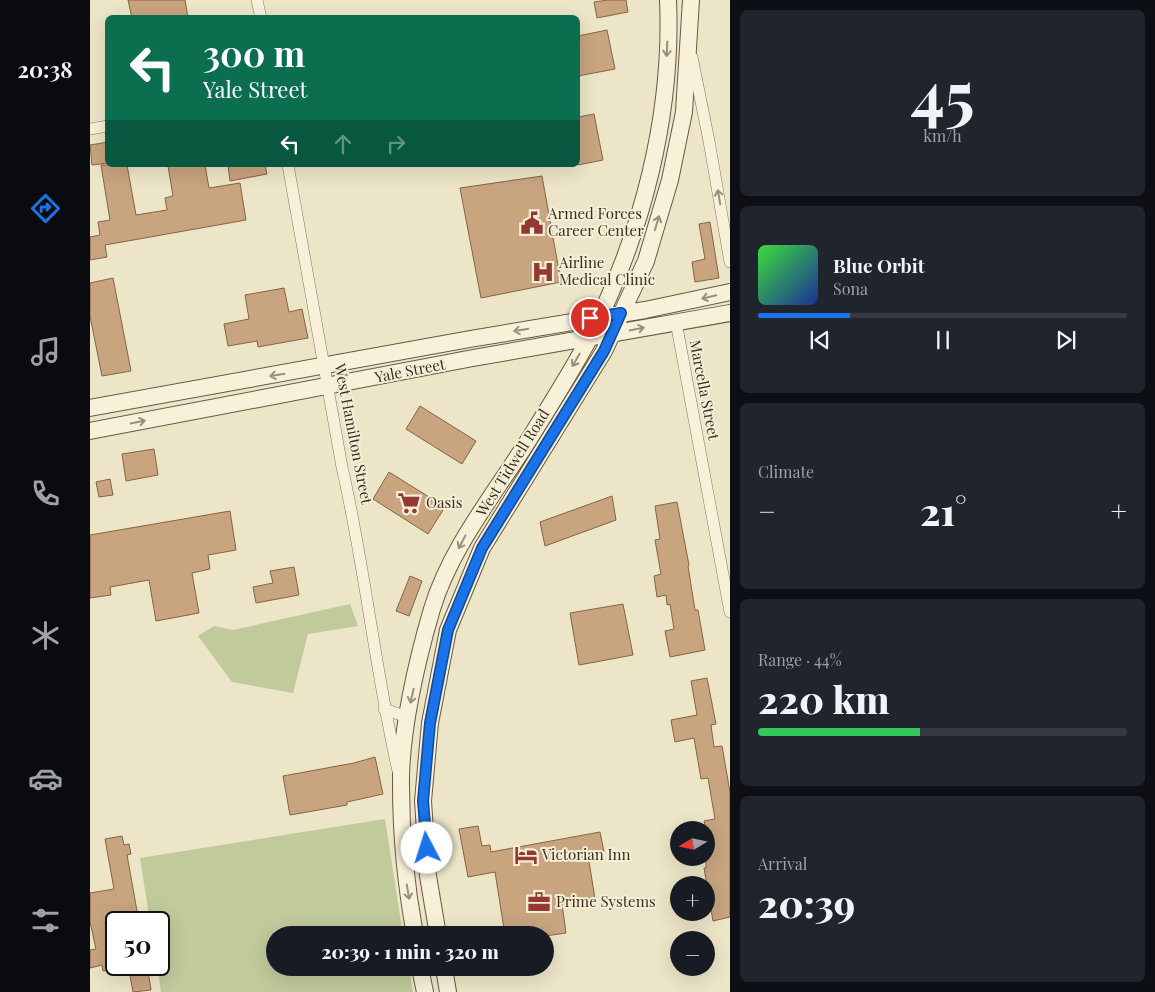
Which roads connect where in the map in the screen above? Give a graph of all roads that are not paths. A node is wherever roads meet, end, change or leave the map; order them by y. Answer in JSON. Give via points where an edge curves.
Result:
{"nodes":[{"id":1,"x":257,"y":0,"type":"edge"},
{"id":2,"x":668,"y":0,"type":"edge"},
{"id":3,"x":691,"y":0,"type":"edge"},
{"id":4,"x":260,"y":15,"type":"edge"},
{"id":5,"x":688,"y":42,"type":"junction"},
{"id":6,"x":663,"y":110,"type":"junction"},
{"id":7,"x":684,"y":112,"type":"junction"},
{"id":8,"x":105,"y":126,"type":"edge"},
{"id":9,"x":90,"y":129,"type":"edge"},
{"id":10,"x":288,"y":167,"type":"edge"},
{"id":11,"x":730,"y":262,"type":"edge"},
{"id":12,"x":730,"y":292,"type":"edge"},
{"id":13,"x":621,"y":313,"type":"junction"},
{"id":14,"x":730,"y":313,"type":"edge"},
{"id":15,"x":599,"y":317,"type":"junction"},
{"id":16,"x":676,"y":322,"type":"junction"},
{"id":17,"x":613,"y":333,"type":"junction"},
{"id":18,"x":589,"y":338,"type":"junction"},
{"id":19,"x":470,"y":339,"type":"junction"},
{"id":20,"x":473,"y":358,"type":"junction"},
{"id":21,"x":325,"y":366,"type":"junction"},
{"id":22,"x":328,"y":387,"type":"junction"},
{"id":23,"x":108,"y":405,"type":"junction"},
{"id":24,"x":90,"y":408,"type":"edge"},
{"id":25,"x":112,"y":428,"type":"junction"},
{"id":26,"x":90,"y":432,"type":"edge"},
{"id":27,"x":480,"y":516,"type":"junction"},
{"id":28,"x":495,"y":528,"type":"junction"},
{"id":29,"x":730,"y":612,"type":"edge"},
{"id":30,"x":384,"y":708,"type":"junction"},
{"id":31,"x":407,"y":717,"type":"junction"},
{"id":32,"x":430,"y":723,"type":"junction"},
{"id":33,"x":400,"y":784,"type":"junction"},
{"id":34,"x":435,"y":917,"type":"junction"},
{"id":35,"x":414,"y":926,"type":"edge"},
{"id":36,"x":418,"y":926,"type":"edge"},
{"id":37,"x":436,"y":926,"type":"edge"},
{"id":38,"x":422,"y":976,"type":"edge"},
{"id":39,"x":445,"y":976,"type":"edge"},
{"id":40,"x":425,"y":992,"type":"edge"},
{"id":41,"x":448,"y":992,"type":"edge"}],
"edges":[{"from":1,"to":4,"type":"street"},
{"from":2,"to":6,"type":"main road","name":"West Tidwell Road","one_way":true},
{"from":3,"to":5,"type":"main road","name":"West Tidwell Road"},
{"from":5,"to":7,"type":"main road","name":"West Tidwell Road"},
{"from":11,"to":5,"type":"street","one_way":true},
{"from":6,"to":7,"type":"main road"},
{"from":6,"to":15,"type":"main road","name":"West Tidwell Road","via":[[649,178],[632,237]]},
{"from":13,"to":7,"type":"main road","name":"West Tidwell Road","one_way":true,"via":[[646,261],[670,180]]},
{"from":8,"to":9,"type":"street"},
{"from":10,"to":21,"type":"street","name":"West Hamilton Street"},
{"from":12,"to":13,"type":"main road","name":"Yale Street","one_way":true},
{"from":13,"to":15,"type":"main road","name":"Yale Street"},
{"from":13,"to":17,"type":"main road","name":"West Tidwell Road"},
{"from":14,"to":16,"type":"main road","name":"Yale Street"},
{"from":15,"to":18,"type":"main road","name":"West Tidwell Road"},
{"from":15,"to":19,"type":"main road","name":"Yale Street","one_way":true},
{"from":17,"to":16,"type":"main road","name":"Yale Street","one_way":true},
{"from":16,"to":29,"type":"street","name":"Marcella Street"},
{"from":17,"to":18,"type":"main road","name":"Yale Street"},
{"from":17,"to":28,"type":"main road","name":"West Tidwell Road"},
{"from":18,"to":20,"type":"main road","name":"Yale Street"},
{"from":18,"to":27,"type":"main road","name":"West Tidwell Road","one_way":true},
{"from":19,"to":20,"type":"main road"},
{"from":19,"to":21,"type":"main road","name":"Yale Street"},
{"from":20,"to":22,"type":"main road","name":"Yale Street"},
{"from":21,"to":22,"type":"street","name":"West Hamilton Street"},
{"from":21,"to":23,"type":"main road","name":"Yale Street","one_way":true},
{"from":25,"to":22,"type":"main road","name":"Yale Street","one_way":true},
{"from":22,"to":30,"type":"street","name":"West Hamilton Street"},
{"from":23,"to":24,"type":"main road","name":"Yale Street"},
{"from":23,"to":25,"type":"main road"},
{"from":25,"to":26,"type":"main road","name":"Yale Street"},
{"from":27,"to":28,"type":"main road"},
{"from":27,"to":31,"type":"main road","name":"West Tidwell Road","one_way":true,"via":[[463,539],[433,608]]},
{"from":28,"to":32,"type":"main road","name":"West Tidwell Road","via":[[482,548],[448,630]]},
{"from":30,"to":31,"type":"street"},
{"from":30,"to":33,"type":"street","name":"West Hamilton Street"},
{"from":31,"to":32,"type":"main road"},
{"from":31,"to":33,"type":"main road","name":"West Tidwell Road"},
{"from":32,"to":34,"type":"main road","name":"West Tidwell Road","via":[[423,801],[428,876]]},
{"from":33,"to":35,"type":"main road","name":"West Tidwell Road","one_way":true,"via":[[406,878]]},
{"from":34,"to":36,"type":"main road"},
{"from":34,"to":37,"type":"main road","name":"West Tidwell Road"},
{"from":38,"to":40,"type":"main road"},
{"from":39,"to":41,"type":"main road"}]}
